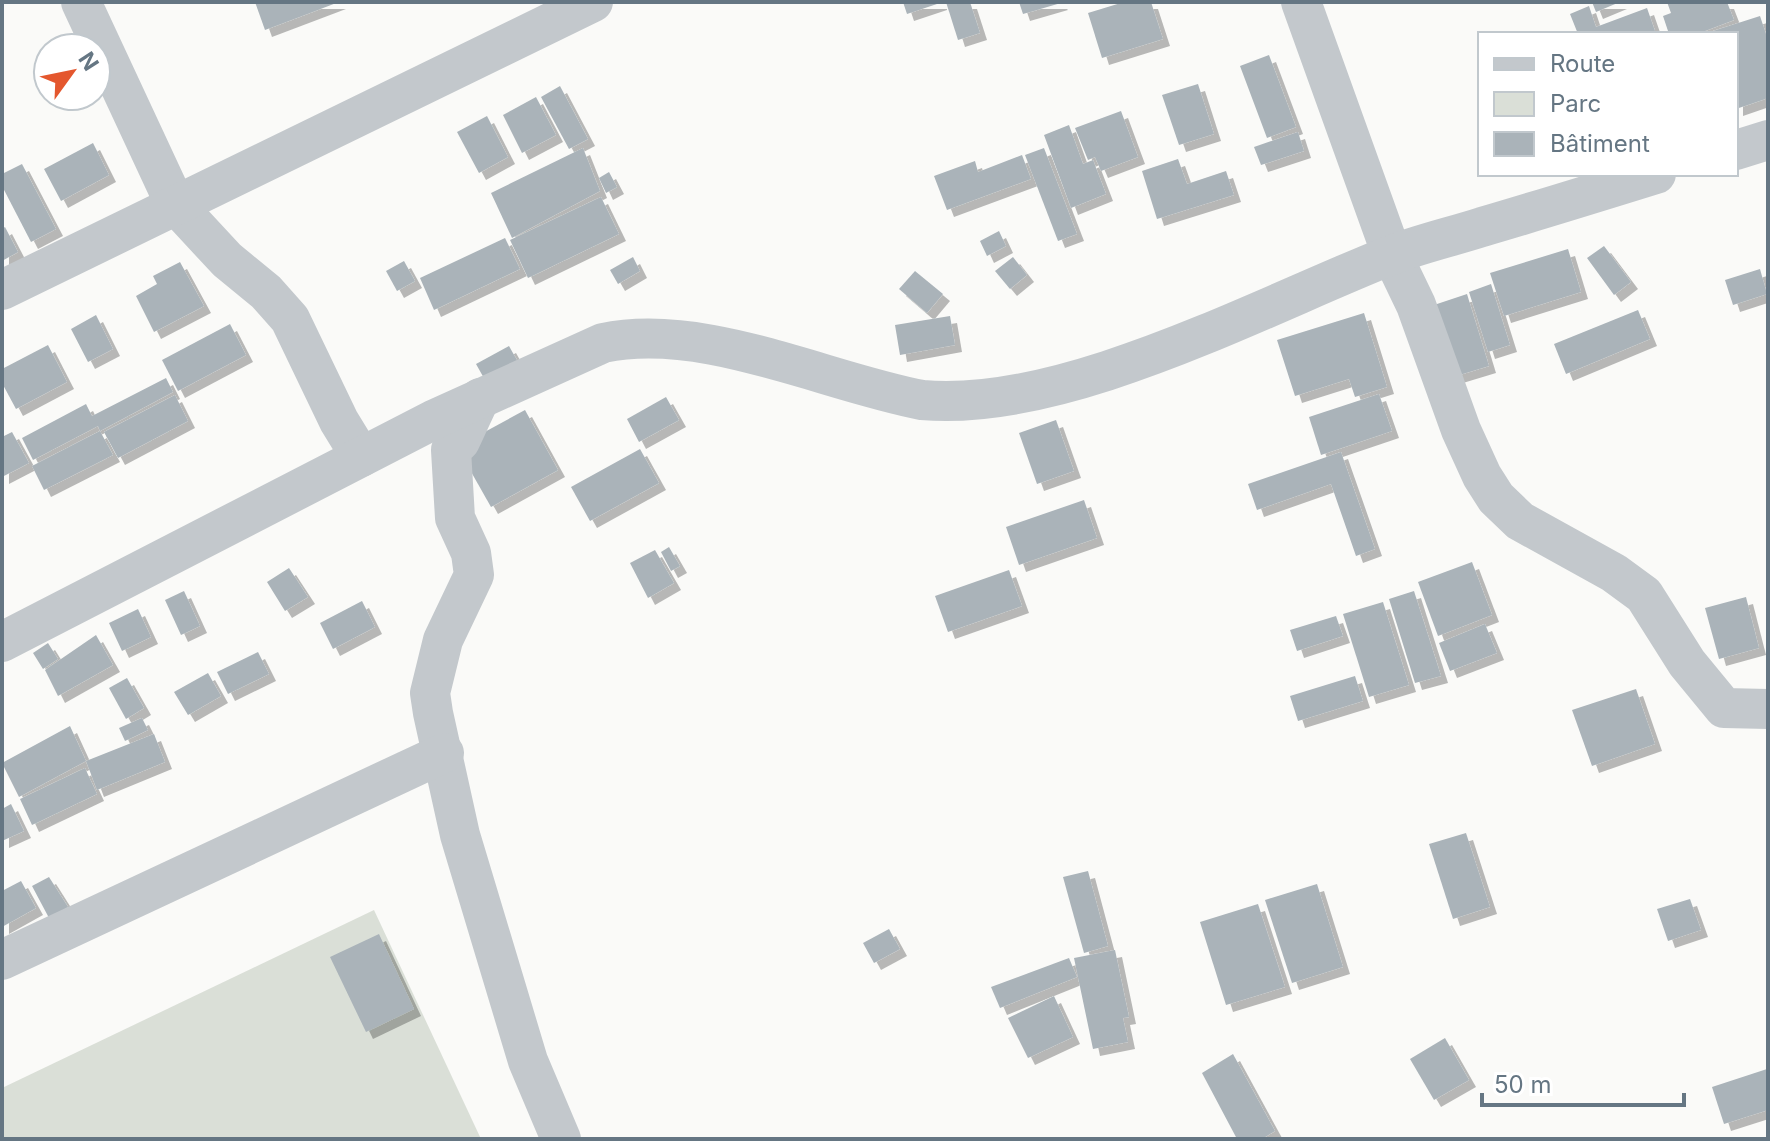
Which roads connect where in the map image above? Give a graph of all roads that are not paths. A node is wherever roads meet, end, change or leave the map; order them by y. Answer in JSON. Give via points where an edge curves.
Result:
{"nodes":[{"id":1,"x":81,"y":2,"type":"edge"},
{"id":2,"x":593,"y":2,"type":"edge"},
{"id":3,"x":1301,"y":2,"type":"edge"},
{"id":4,"x":1768,"y":140,"type":"edge"},
{"id":5,"x":1738,"y":149,"type":"edge"},
{"id":6,"x":1649,"y":176,"type":"edge"},
{"id":7,"x":175,"y":204,"type":"junction"},
{"id":8,"x":1392,"y":255,"type":"junction"},
{"id":9,"x":2,"y":290,"type":"edge"},
{"id":10,"x":480,"y":398,"type":"junction"},
{"id":11,"x":361,"y":457,"type":"junction"},
{"id":12,"x":2,"y":642,"type":"edge"},
{"id":13,"x":1768,"y":709,"type":"edge"},
{"id":14,"x":444,"y":753,"type":"junction"},
{"id":15,"x":2,"y":960,"type":"edge"},
{"id":16,"x":561,"y":1139,"type":"edge"}],
"edges":[{"from":1,"to":7,"type":"street"},
{"from":2,"to":7,"type":"street"},
{"from":3,"to":8,"type":"street"},
{"from":4,"to":5,"type":"street"},
{"from":6,"to":8,"type":"street"},
{"from":7,"to":9,"type":"street"},
{"from":7,"to":11,"type":"street","via":[[290,319]]},
{"from":8,"to":10,"type":"street","via":[[1189,341],[1019,393],[922,400],[772,359],[667,339],[630,338],[575,353]]},
{"from":8,"to":13,"type":"street","via":[[1469,450],[1496,498],[1520,521],[1644,595],[1687,663],[1724,708]]},
{"from":10,"to":11,"type":"street"},
{"from":10,"to":14,"type":"street","via":[[451,450],[453,506],[474,575],[450,622],[430,693]]},
{"from":11,"to":12,"type":"street"},
{"from":14,"to":15,"type":"street"},
{"from":14,"to":16,"type":"street","via":[[460,835],[528,1061]]}]}
